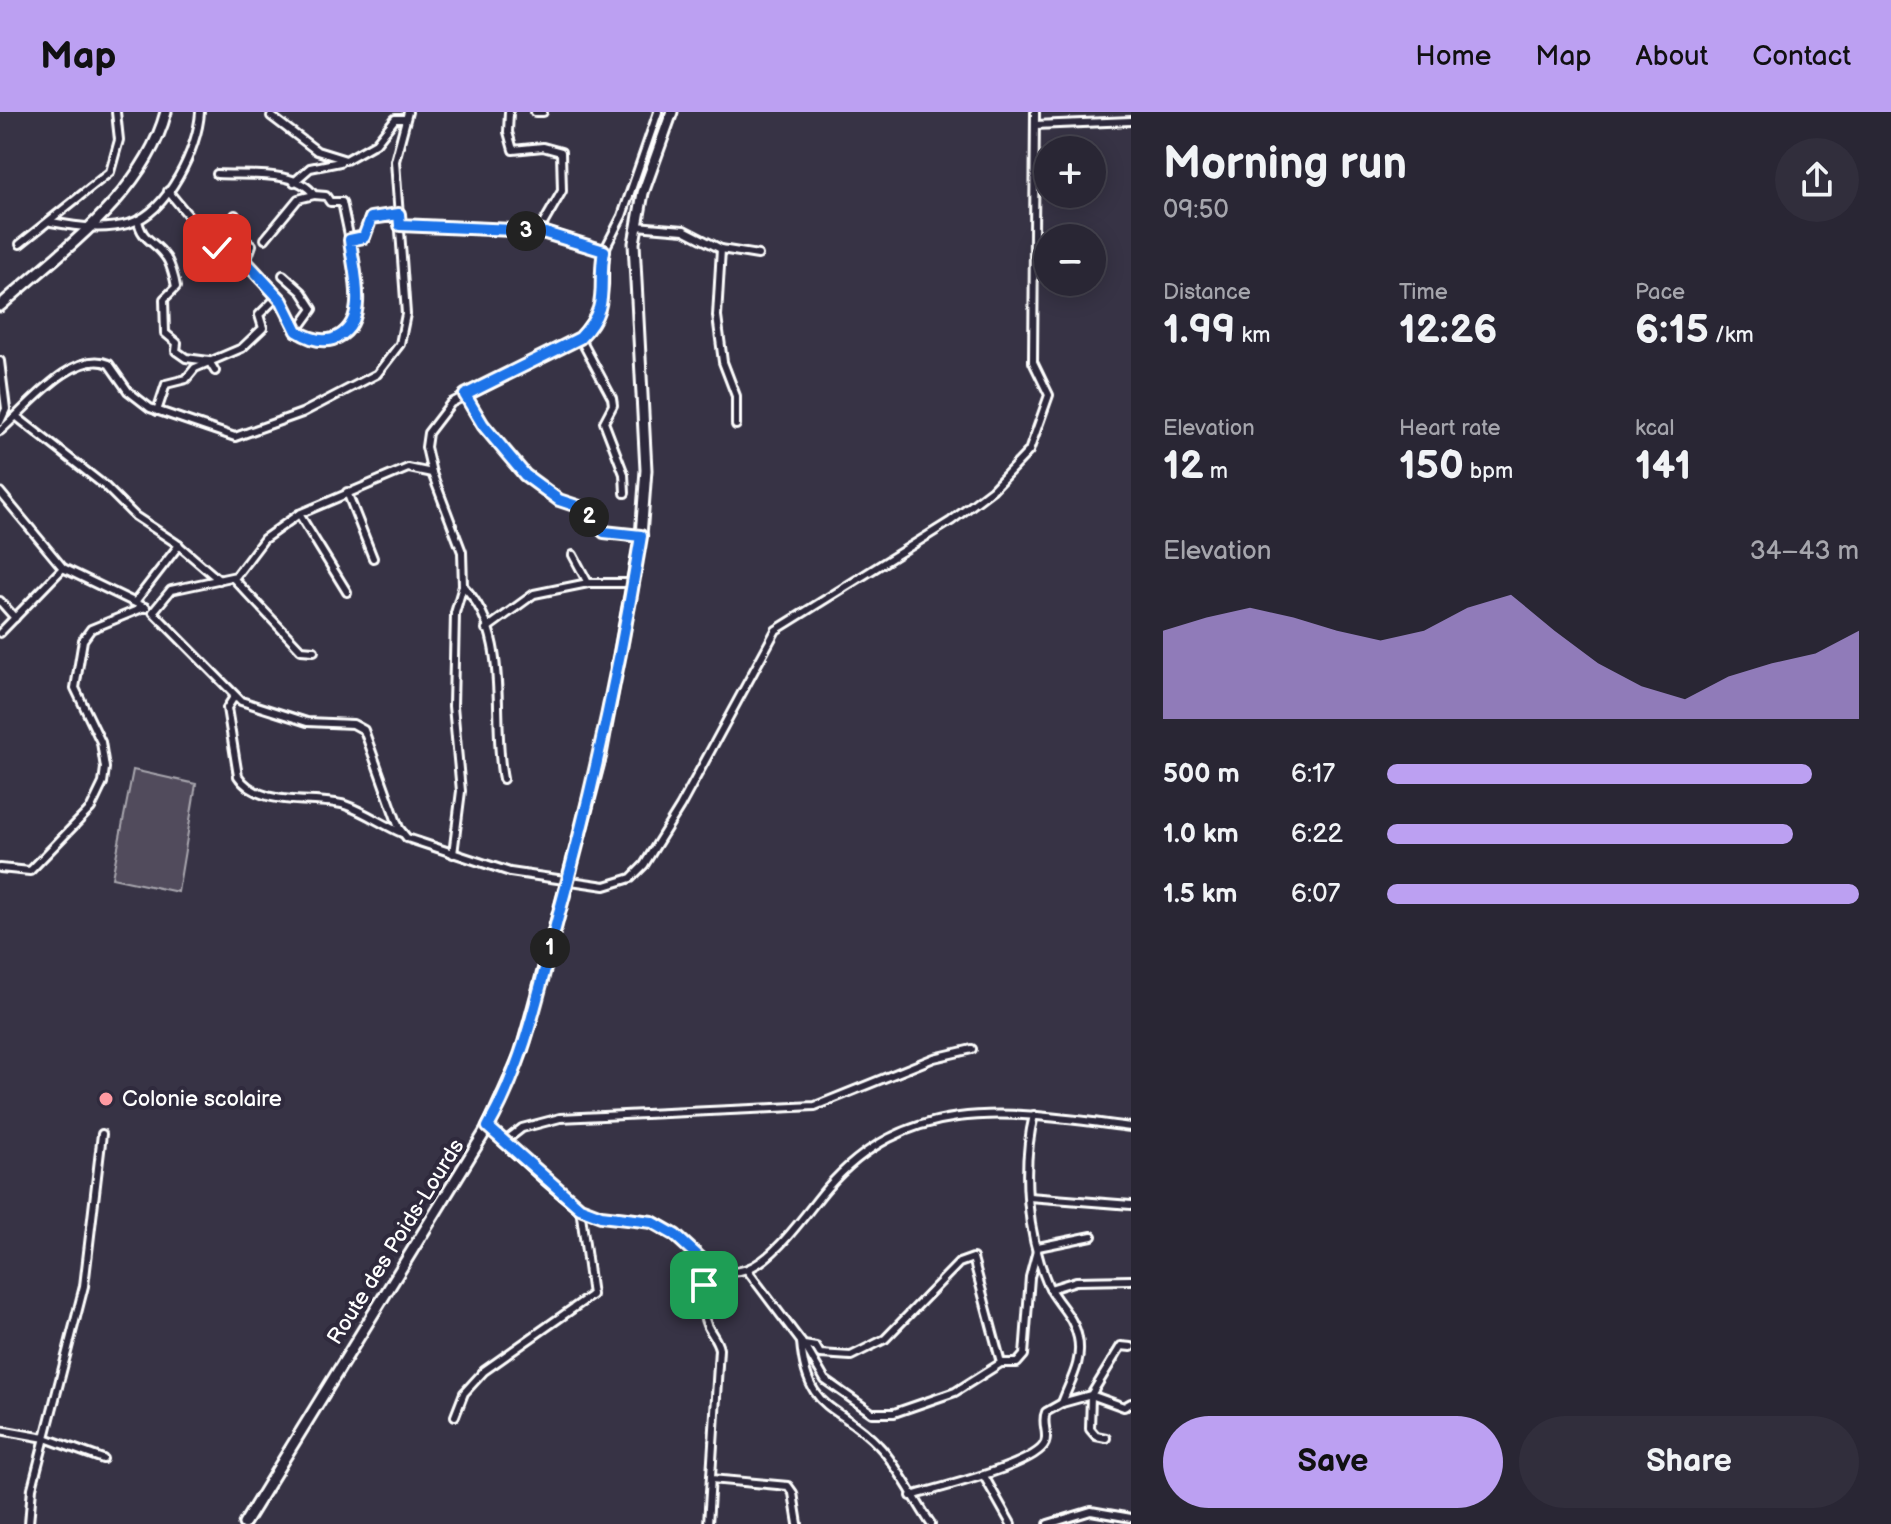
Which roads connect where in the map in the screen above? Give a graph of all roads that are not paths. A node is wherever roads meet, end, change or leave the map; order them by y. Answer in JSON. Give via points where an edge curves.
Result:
{"nodes":[{"id":1,"x":116,"y":112,"type":"edge"},
{"id":2,"x":166,"y":112,"type":"edge"},
{"id":3,"x":200,"y":112,"type":"edge"},
{"id":4,"x":509,"y":112,"type":"edge"},
{"id":5,"x":535,"y":112,"type":"edge"},
{"id":6,"x":543,"y":112,"type":"edge"},
{"id":7,"x":658,"y":112,"type":"edge"},
{"id":8,"x":672,"y":112,"type":"edge"},
{"id":9,"x":1035,"y":112,"type":"edge"},
{"id":10,"x":271,"y":116,"type":"dead end"},
{"id":11,"x":1131,"y":121,"type":"edge"},
{"id":12,"x":1035,"y":125,"type":"junction"},
{"id":13,"x":346,"y":160,"type":"junction"},
{"id":14,"x":217,"y":174,"type":"dead end"},
{"id":15,"x":294,"y":182,"type":"junction"},
{"id":16,"x":168,"y":191,"type":"junction"},
{"id":17,"x":314,"y":195,"type":"junction"},
{"id":18,"x":399,"y":214,"type":"junction"},
{"id":19,"x":235,"y":215,"type":"dead end"},
{"id":20,"x":138,"y":220,"type":"junction"},
{"id":21,"x":51,"y":222,"type":"junction"},
{"id":22,"x":400,"y":225,"type":"junction"},
{"id":23,"x":636,"y":226,"type":"junction"},
{"id":24,"x":86,"y":229,"type":"junction"},
{"id":25,"x":539,"y":231,"type":"junction"},
{"id":26,"x":265,"y":239,"type":"dead end"},
{"id":27,"x":350,"y":240,"type":"junction"},
{"id":28,"x":20,"y":244,"type":"dead end"},
{"id":29,"x":721,"y":249,"type":"junction"},
{"id":30,"x":604,"y":251,"type":"junction"},
{"id":31,"x":758,"y":255,"type":"dead end"},
{"id":32,"x":246,"y":262,"type":"junction"},
{"id":33,"x":283,"y":275,"type":"dead end"},
{"id":34,"x":278,"y":296,"type":"junction"},
{"id":35,"x":0,"y":306,"type":"edge"},
{"id":36,"x":297,"y":331,"type":"junction"},
{"id":37,"x":580,"y":338,"type":"junction"},
{"id":38,"x":0,"y":361,"type":"edge"},
{"id":39,"x":209,"y":361,"type":"junction"},
{"id":40,"x":215,"y":371,"type":"dead end"},
{"id":41,"x":465,"y":395,"type":"junction"},
{"id":42,"x":157,"y":411,"type":"junction"},
{"id":43,"x":17,"y":417,"type":"junction"},
{"id":44,"x":0,"y":422,"type":"edge"},
{"id":45,"x":736,"y":425,"type":"dead end"},
{"id":46,"x":0,"y":431,"type":"edge"},
{"id":47,"x":432,"y":473,"type":"junction"},
{"id":48,"x":0,"y":492,"type":"edge"},
{"id":49,"x":347,"y":492,"type":"junction"},
{"id":50,"x":625,"y":493,"type":"dead end"},
{"id":51,"x":299,"y":514,"type":"junction"},
{"id":52,"x":641,"y":536,"type":"junction"},
{"id":53,"x":179,"y":545,"type":"junction"},
{"id":54,"x":573,"y":555,"type":"dead end"},
{"id":55,"x":373,"y":558,"type":"dead end"},
{"id":56,"x":63,"y":568,"type":"junction"},
{"id":57,"x":233,"y":578,"type":"junction"},
{"id":58,"x":220,"y":581,"type":"junction"},
{"id":59,"x":588,"y":583,"type":"junction"},
{"id":60,"x":633,"y":583,"type":"junction"},
{"id":61,"x":463,"y":586,"type":"junction"},
{"id":62,"x":347,"y":592,"type":"dead end"},
{"id":63,"x":0,"y":601,"type":"edge"},
{"id":64,"x":135,"y":602,"type":"junction"},
{"id":65,"x":145,"y":607,"type":"junction"},
{"id":66,"x":153,"y":612,"type":"junction"},
{"id":67,"x":15,"y":618,"type":"junction"},
{"id":68,"x":486,"y":629,"type":"junction"},
{"id":69,"x":0,"y":633,"type":"edge"},
{"id":70,"x":314,"y":651,"type":"dead end"},
{"id":71,"x":234,"y":697,"type":"junction"},
{"id":72,"x":503,"y":779,"type":"dead end"},
{"id":73,"x":402,"y":833,"type":"junction"},
{"id":74,"x":453,"y":854,"type":"junction"},
{"id":75,"x":0,"y":868,"type":"edge"},
{"id":76,"x":568,"y":880,"type":"junction"},
{"id":77,"x":972,"y":1049,"type":"dead end"},
{"id":78,"x":1034,"y":1115,"type":"junction"},
{"id":79,"x":488,"y":1127,"type":"junction"},
{"id":80,"x":1131,"y":1127,"type":"edge"},
{"id":81,"x":102,"y":1134,"type":"dead end"},
{"id":82,"x":504,"y":1142,"type":"junction"},
{"id":83,"x":1029,"y":1197,"type":"junction"},
{"id":84,"x":1131,"y":1205,"type":"edge"},
{"id":85,"x":580,"y":1208,"type":"junction"},
{"id":86,"x":1092,"y":1236,"type":"dead end"},
{"id":87,"x":1038,"y":1247,"type":"junction"},
{"id":88,"x":711,"y":1268,"type":"junction"},
{"id":89,"x":747,"y":1270,"type":"junction"},
{"id":90,"x":1131,"y":1280,"type":"edge"},
{"id":91,"x":1050,"y":1289,"type":"junction"},
{"id":92,"x":803,"y":1344,"type":"junction"},
{"id":93,"x":1131,"y":1347,"type":"edge"},
{"id":94,"x":1001,"y":1363,"type":"junction"},
{"id":95,"x":1091,"y":1395,"type":"junction"},
{"id":96,"x":1062,"y":1403,"type":"junction"},
{"id":97,"x":1131,"y":1403,"type":"edge"},
{"id":98,"x":455,"y":1416,"type":"dead end"},
{"id":99,"x":0,"y":1430,"type":"edge"},
{"id":100,"x":45,"y":1438,"type":"junction"},
{"id":101,"x":1106,"y":1438,"type":"dead end"},
{"id":102,"x":103,"y":1459,"type":"dead end"},
{"id":103,"x":984,"y":1476,"type":"junction"},
{"id":104,"x":711,"y":1479,"type":"junction"},
{"id":105,"x":911,"y":1496,"type":"junction"},
{"id":106,"x":1131,"y":1518,"type":"edge"},
{"id":107,"x":29,"y":1524,"type":"edge"},
{"id":108,"x":244,"y":1524,"type":"edge"},
{"id":109,"x":708,"y":1524,"type":"edge"},
{"id":110,"x":798,"y":1524,"type":"edge"},
{"id":111,"x":931,"y":1524,"type":"edge"},
{"id":112,"x":1011,"y":1524,"type":"edge"},
{"id":113,"x":1048,"y":1524,"type":"edge"}],
"edges":[{"from":1,"to":21,"type":"street","via":[[119,140],[110,172]]},
{"from":2,"to":24,"type":"street","via":[[147,161]]},
{"from":3,"to":16,"type":"street","via":[[189,157]]},
{"from":4,"to":25,"type":"street","via":[[513,150],[543,147],[561,152],[562,191]]},
{"from":5,"to":6,"type":"street"},
{"from":7,"to":30,"type":"street","via":[[622,216]]},
{"from":8,"to":23,"type":"street","name":"Route des Poids-Lourds"},
{"from":9,"to":12,"type":"street"},
{"from":10,"to":13,"type":"street","via":[[317,151]]},
{"from":11,"to":12,"type":"street"},
{"from":12,"to":76,"type":"street","via":[[1033,362],[1049,395],[1029,451],[951,521],[781,625],[639,871],[610,886]]},
{"from":13,"to":15,"type":"street","via":[[310,168]]},
{"from":13,"to":18,"type":"street","via":[[371,147],[408,112],[396,151]]},
{"from":14,"to":15,"type":"street","via":[[276,176]]},
{"from":15,"to":17,"type":"street","via":[[308,186]]},
{"from":16,"to":20,"type":"street"},
{"from":16,"to":32,"type":"street","via":[[211,243]]},
{"from":17,"to":26,"type":"street","via":[[298,199]]},
{"from":17,"to":27,"type":"street","via":[[342,202]]},
{"from":18,"to":22,"type":"street"},
{"from":18,"to":27,"type":"street","via":[[370,218],[364,237]]},
{"from":19,"to":32,"type":"street","via":[[227,228],[252,245]]},
{"from":20,"to":24,"type":"street"},
{"from":20,"to":39,"type":"street","via":[[142,236],[167,257],[176,285],[164,299],[165,333],[186,358]]},
{"from":21,"to":24,"type":"street"},
{"from":21,"to":28,"type":"street"},
{"from":22,"to":25,"type":"street"},
{"from":22,"to":42,"type":"street","via":[[406,293],[402,337],[385,366],[369,380],[240,437]]},
{"from":23,"to":29,"type":"street","via":[[684,230]]},
{"from":23,"to":52,"type":"street","name":"Route des Poids-Lourds","via":[[635,303],[646,470]]},
{"from":24,"to":35,"type":"street"},
{"from":25,"to":30,"type":"street"},
{"from":27,"to":36,"type":"street","via":[[355,319],[345,333],[328,340]]},
{"from":29,"to":31,"type":"street"},
{"from":29,"to":45,"type":"street","via":[[717,316],[724,368],[736,396]]},
{"from":30,"to":37,"type":"street","via":[[599,311]]},
{"from":32,"to":34,"type":"street"},
{"from":33,"to":36,"type":"street","via":[[313,309]]},
{"from":34,"to":36,"type":"street"},
{"from":34,"to":39,"type":"street","via":[[259,315],[263,328],[258,336]]},
{"from":37,"to":41,"type":"street"},
{"from":37,"to":50,"type":"street","via":[[612,398],[604,422],[624,474]]},
{"from":38,"to":44,"type":"street","via":[[6,409]]},
{"from":39,"to":40,"type":"street"},
{"from":39,"to":42,"type":"street","via":[[186,379],[166,384]]},
{"from":41,"to":47,"type":"street","via":[[444,408],[428,433]]},
{"from":41,"to":52,"type":"street","via":[[525,475],[559,500],[580,507],[604,532]]},
{"from":42,"to":43,"type":"street","via":[[128,391],[109,364],[97,360],[73,367]]},
{"from":43,"to":46,"type":"street"},
{"from":43,"to":53,"type":"street","via":[[135,516]]},
{"from":47,"to":49,"type":"street","via":[[408,468]]},
{"from":47,"to":61,"type":"street","via":[[461,544]]},
{"from":48,"to":56,"type":"street"},
{"from":49,"to":51,"type":"street"},
{"from":49,"to":55,"type":"street"},
{"from":51,"to":57,"type":"street","via":[[264,539]]},
{"from":51,"to":62,"type":"street"},
{"from":52,"to":60,"type":"street","name":"Route des Poids-Lourds"},
{"from":53,"to":58,"type":"street"},
{"from":53,"to":64,"type":"street"},
{"from":54,"to":59,"type":"street"},
{"from":56,"to":64,"type":"street"},
{"from":56,"to":67,"type":"street"},
{"from":57,"to":58,"type":"street"},
{"from":57,"to":70,"type":"street","via":[[301,650]]},
{"from":58,"to":66,"type":"street","via":[[171,590]]},
{"from":59,"to":60,"type":"street"},
{"from":59,"to":68,"type":"street","via":[[534,594]]},
{"from":60,"to":76,"type":"street","name":"Route des Poids-Lourds","via":[[609,720]]},
{"from":61,"to":68,"type":"street","via":[[479,605]]},
{"from":61,"to":74,"type":"street","via":[[454,632],[453,722],[462,783]]},
{"from":63,"to":67,"type":"street"},
{"from":64,"to":65,"type":"street"},
{"from":65,"to":66,"type":"street"},
{"from":65,"to":75,"type":"street","via":[[91,629],[80,651],[76,696],[101,742],[105,768],[97,798],[30,871]]},
{"from":66,"to":71,"type":"street"},
{"from":67,"to":69,"type":"street"},
{"from":68,"to":72,"type":"street","via":[[498,680],[497,740]]},
{"from":71,"to":73,"type":"street","via":[[307,722],[353,724],[364,730]]},
{"from":71,"to":73,"type":"street","via":[[227,708],[242,782],[264,794],[347,806]]},
{"from":73,"to":74,"type":"street"},
{"from":74,"to":76,"type":"street","via":[[510,872]]},
{"from":76,"to":79,"type":"street","name":"Route des Poids-Lourds","via":[[521,1053]]},
{"from":77,"to":82,"type":"street","via":[[943,1055],[815,1106],[560,1118],[522,1128]]},
{"from":78,"to":80,"type":"street"},
{"from":78,"to":83,"type":"street","via":[[1028,1143]]},
{"from":78,"to":89,"type":"street","via":[[979,1114],[874,1143],[851,1160],[773,1250]]},
{"from":79,"to":82,"type":"street"},
{"from":79,"to":108,"type":"street","name":"Route des Poids-Lourds"},
{"from":81,"to":100,"type":"street","via":[[81,1301]]},
{"from":82,"to":85,"type":"street"},
{"from":83,"to":84,"type":"street"},
{"from":83,"to":87,"type":"street"},
{"from":85,"to":88,"type":"street","via":[[652,1222]]},
{"from":85,"to":98,"type":"street","via":[[589,1300],[484,1371],[464,1393]]},
{"from":86,"to":87,"type":"street"},
{"from":87,"to":91,"type":"street"},
{"from":87,"to":94,"type":"street","via":[[1030,1277],[1024,1355],[1017,1363]]},
{"from":88,"to":89,"type":"street"},
{"from":88,"to":104,"type":"street","via":[[702,1291],[707,1325],[719,1349]]},
{"from":89,"to":92,"type":"street"},
{"from":90,"to":91,"type":"street","via":[[1076,1281]]},
{"from":91,"to":96,"type":"street","via":[[1078,1337],[1078,1365]]},
{"from":92,"to":94,"type":"street","via":[[825,1380],[872,1413],[884,1415],[955,1392]]},
{"from":92,"to":94,"type":"street","via":[[816,1347],[820,1354],[842,1357],[885,1339],[959,1263],[973,1258]]},
{"from":92,"to":105,"type":"street","via":[[804,1370],[818,1399],[879,1445]]},
{"from":93,"to":95,"type":"street","via":[[1121,1346]]},
{"from":95,"to":96,"type":"street"},
{"from":95,"to":97,"type":"street","via":[[1124,1407]]},
{"from":95,"to":101,"type":"street","via":[[1090,1429]]},
{"from":96,"to":103,"type":"street","via":[[1044,1415],[1046,1439],[1041,1448]]},
{"from":99,"to":100,"type":"street"},
{"from":100,"to":102,"type":"street"},
{"from":100,"to":107,"type":"street"},
{"from":103,"to":105,"type":"street"},
{"from":103,"to":112,"type":"street"},
{"from":104,"to":109,"type":"street"},
{"from":104,"to":110,"type":"street","via":[[788,1486]]},
{"from":105,"to":111,"type":"street"},
{"from":106,"to":113,"type":"street","via":[[1091,1511]]}]}
